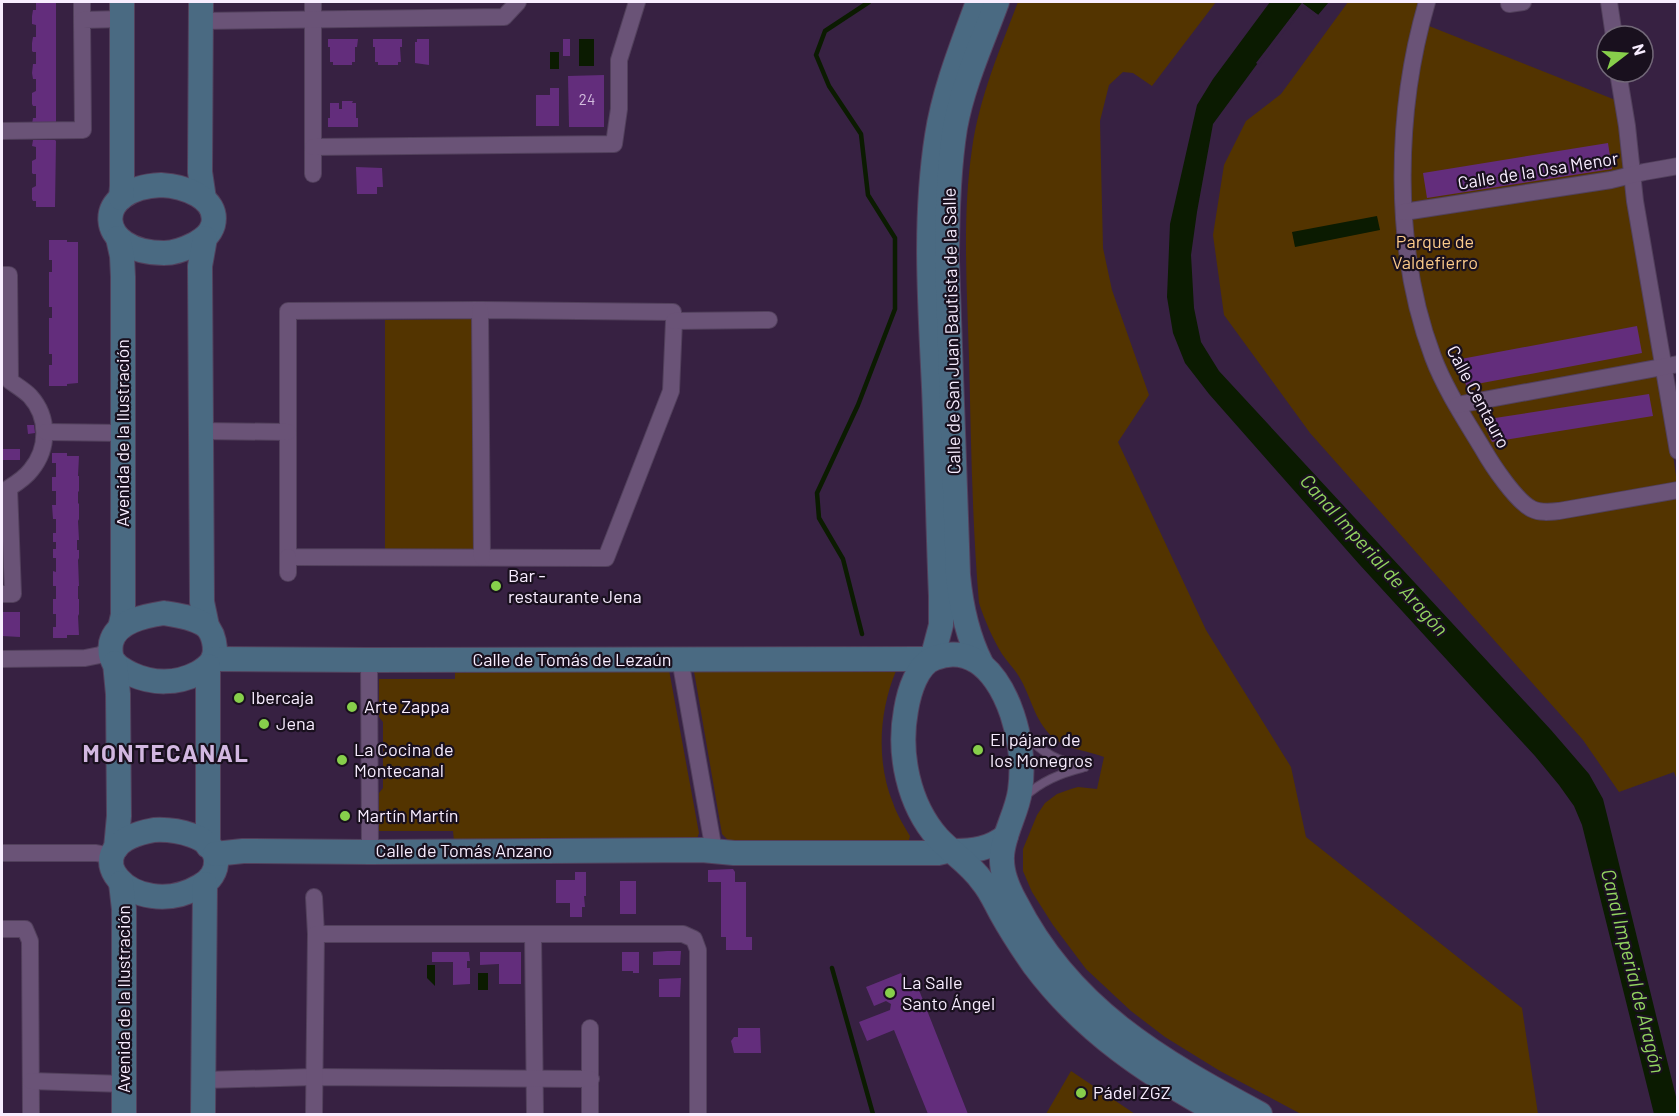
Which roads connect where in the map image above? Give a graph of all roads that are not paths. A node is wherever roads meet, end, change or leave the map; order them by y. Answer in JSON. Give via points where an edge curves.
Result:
{"nodes":[{"id":1,"x":82,"y":2,"type":"edge"},
{"id":2,"x":313,"y":2,"type":"edge"},
{"id":3,"x":496,"y":2,"type":"edge"},
{"id":4,"x":518,"y":2,"type":"edge"},
{"id":5,"x":637,"y":2,"type":"edge"},
{"id":6,"x":978,"y":2,"type":"edge"},
{"id":7,"x":997,"y":2,"type":"edge"},
{"id":8,"x":1427,"y":2,"type":"edge"},
{"id":9,"x":1609,"y":2,"type":"edge"},
{"id":10,"x":122,"y":10,"type":"edge"},
{"id":11,"x":201,"y":11,"type":"edge"},
{"id":12,"x":504,"y":17,"type":"junction"},
{"id":13,"x":82,"y":20,"type":"junction"},
{"id":14,"x":313,"y":20,"type":"junction"},
{"id":15,"x":1612,"y":24,"type":"edge"},
{"id":16,"x":1620,"y":84,"type":"edge"},
{"id":17,"x":2,"y":131,"type":"edge"},
{"id":18,"x":313,"y":147,"type":"junction"},
{"id":19,"x":1677,"y":166,"type":"edge"},
{"id":20,"x":313,"y":174,"type":"dead end"},
{"id":21,"x":1632,"y":175,"type":"junction"},
{"id":22,"x":121,"y":198,"type":"junction"},
{"id":23,"x":204,"y":199,"type":"junction"},
{"id":24,"x":1404,"y":212,"type":"junction"},
{"id":25,"x":118,"y":238,"type":"junction"},
{"id":26,"x":205,"y":238,"type":"junction"},
{"id":27,"x":2,"y":275,"type":"edge"},
{"id":28,"x":480,"y":310,"type":"junction"},
{"id":29,"x":769,"y":320,"type":"dead end"},
{"id":30,"x":674,"y":321,"type":"junction"},
{"id":31,"x":1670,"y":366,"type":"edge"},
{"id":32,"x":6,"y":381,"type":"edge"},
{"id":33,"x":1457,"y":405,"type":"junction"},
{"id":34,"x":201,"y":431,"type":"junction"},
{"id":35,"x":46,"y":432,"type":"junction"},
{"id":36,"x":288,"y":432,"type":"junction"},
{"id":37,"x":122,"y":433,"type":"junction"},
{"id":38,"x":1677,"y":451,"type":"edge"},
{"id":39,"x":5,"y":488,"type":"edge"},
{"id":40,"x":1677,"y":490,"type":"edge"},
{"id":41,"x":482,"y":556,"type":"junction"},
{"id":42,"x":2,"y":594,"type":"edge"},
{"id":43,"x":207,"y":626,"type":"junction"},
{"id":44,"x":115,"y":647,"type":"junction"},
{"id":45,"x":2,"y":659,"type":"edge"},
{"id":46,"x":680,"y":659,"type":"junction"},
{"id":47,"x":932,"y":659,"type":"junction"},
{"id":48,"x":369,"y":660,"type":"junction"},
{"id":49,"x":211,"y":662,"type":"junction"},
{"id":50,"x":981,"y":663,"type":"junction"},
{"id":51,"x":1012,"y":715,"type":"junction"},
{"id":52,"x":1018,"y":803,"type":"junction"},
{"id":53,"x":1006,"y":836,"type":"junction"},
{"id":54,"x":212,"y":850,"type":"junction"},
{"id":55,"x":714,"y":851,"type":"junction"},
{"id":56,"x":952,"y":851,"type":"junction"},
{"id":57,"x":114,"y":852,"type":"junction"},
{"id":58,"x":370,"y":852,"type":"junction"},
{"id":59,"x":2,"y":853,"type":"edge"},
{"id":60,"x":121,"y":883,"type":"junction"},
{"id":61,"x":205,"y":884,"type":"junction"},
{"id":62,"x":314,"y":897,"type":"dead end"},
{"id":63,"x":2,"y":929,"type":"edge"},
{"id":64,"x":316,"y":934,"type":"junction"},
{"id":65,"x":533,"y":934,"type":"junction"},
{"id":66,"x":590,"y":1028,"type":"dead end"},
{"id":67,"x":314,"y":1077,"type":"junction"},
{"id":68,"x":535,"y":1079,"type":"junction"},
{"id":69,"x":591,"y":1079,"type":"junction"},
{"id":70,"x":204,"y":1080,"type":"junction"},
{"id":71,"x":31,"y":1081,"type":"junction"},
{"id":72,"x":124,"y":1084,"type":"junction"},
{"id":73,"x":31,"y":1114,"type":"edge"},
{"id":74,"x":124,"y":1114,"type":"edge"},
{"id":75,"x":203,"y":1114,"type":"edge"},
{"id":76,"x":314,"y":1114,"type":"edge"},
{"id":77,"x":535,"y":1114,"type":"edge"},
{"id":78,"x":590,"y":1114,"type":"edge"},
{"id":79,"x":699,"y":1114,"type":"edge"},
{"id":80,"x":1221,"y":1114,"type":"edge"},
{"id":81,"x":1260,"y":1114,"type":"edge"}],
"edges":[{"from":1,"to":13,"type":"street"},
{"from":2,"to":14,"type":"street"},
{"from":3,"to":12,"type":"street"},
{"from":4,"to":12,"type":"street"},
{"from":5,"to":18,"type":"street","via":[[619,60],[614,144]]},
{"from":6,"to":47,"type":"street","name":"Calle de San Juan Bautista de la Salle","via":[[953,69],[932,175],[929,282],[941,596],[941,625]]},
{"from":7,"to":50,"type":"street","name":"Calle de San Juan Bautista de la Salle","via":[[956,126],[947,208],[958,575],[966,624]]},
{"from":8,"to":24,"type":"street","name":"Calle Centauro","via":[[1408,88]]},
{"from":9,"to":15,"type":"street"},
{"from":10,"to":13,"type":"street"},
{"from":10,"to":22,"type":"street"},
{"from":11,"to":14,"type":"street"},
{"from":11,"to":23,"type":"street","via":[[200,172]]},
{"from":12,"to":14,"type":"street"},
{"from":13,"to":17,"type":"street","via":[[83,130]]},
{"from":14,"to":18,"type":"street"},
{"from":16,"to":21,"type":"street"},
{"from":18,"to":20,"type":"street"},
{"from":19,"to":21,"type":"street","name":"Calle de la Osa Menor"},
{"from":21,"to":24,"type":"street","name":"Calle de la Osa Menor"},
{"from":21,"to":31,"type":"street"},
{"from":22,"to":23,"type":"street","via":[[161,185],[188,190]]},
{"from":22,"to":25,"type":"street","via":[[111,210],[109,220]]},
{"from":23,"to":26,"type":"street","via":[[214,220]]},
{"from":24,"to":33,"type":"street","name":"Calle Centauro","via":[[1414,287],[1428,342]]},
{"from":25,"to":26,"type":"street","via":[[139,249],[161,253],[181,250]]},
{"from":25,"to":37,"type":"street","name":"Avenida de la Ilustración","via":[[123,277]]},
{"from":26,"to":34,"type":"street","via":[[200,266]]},
{"from":27,"to":32,"type":"street","via":[[9,275]]},
{"from":28,"to":30,"type":"street","via":[[673,312]]},
{"from":28,"to":36,"type":"street","via":[[288,311]]},
{"from":28,"to":41,"type":"street"},
{"from":29,"to":30,"type":"street"},
{"from":30,"to":41,"type":"street","via":[[671,391],[606,558]]},
{"from":31,"to":33,"type":"street"},
{"from":31,"to":38,"type":"street"},
{"from":32,"to":35,"type":"street","via":[[28,393],[42,416]]},
{"from":33,"to":40,"type":"street","name":"Calle Centauro","via":[[1489,460],[1531,508],[1558,511]]},
{"from":34,"to":36,"type":"street"},
{"from":34,"to":43,"type":"street","via":[[202,602]]},
{"from":35,"to":37,"type":"street"},
{"from":35,"to":39,"type":"street","via":[[39,459],[31,471]]},
{"from":36,"to":41,"type":"street","via":[[288,565]]},
{"from":37,"to":44,"type":"street","name":"Avenida de la Ilustración","via":[[123,615]]},
{"from":39,"to":42,"type":"street","via":[[13,594]]},
{"from":43,"to":44,"type":"street","via":[[164,613],[139,618]]},
{"from":43,"to":49,"type":"street","via":[[214,641]]},
{"from":44,"to":45,"type":"street","via":[[86,658]]},
{"from":44,"to":49,"type":"street","via":[[121,669],[155,682],[191,676]]},
{"from":44,"to":57,"type":"street","name":"Avenida de la Ilustración","via":[[119,816]]},
{"from":46,"to":47,"type":"street","name":"Calle de Tomás de Lezaún"},
{"from":46,"to":48,"type":"street","name":"Calle de Tomás de Lezaún"},
{"from":46,"to":55,"type":"street"},
{"from":47,"to":50,"type":"street","via":[[956,655]]},
{"from":47,"to":56,"type":"street","name":"Calle de San Juan Bautista de la Salle","via":[[921,669],[907,704],[905,760],[918,806],[937,837]]},
{"from":48,"to":49,"type":"street","name":"Calle de Tomás de Lezaún"},
{"from":48,"to":58,"type":"street"},
{"from":49,"to":54,"type":"street"},
{"from":50,"to":51,"type":"street","name":"Calle de San Juan Bautista de la Salle","via":[[999,685]]},
{"from":51,"to":52,"type":"street","name":"Calle de San Juan Bautista de la Salle","via":[[1020,750]]},
{"from":51,"to":52,"type":"lane","via":[[1029,739],[1047,755],[1084,767],[1047,780]]},
{"from":52,"to":53,"type":"street","name":"Calle de San Juan Bautista de la Salle"},
{"from":53,"to":56,"type":"street","via":[[986,848]]},
{"from":53,"to":81,"type":"street","name":"Calle de San Juan Bautista de la Salle","via":[[1002,868],[1011,894],[1042,945],[1071,982],[1142,1045],[1185,1074]]},
{"from":54,"to":57,"type":"street","via":[[192,835],[163,830],[134,836]]},
{"from":54,"to":58,"type":"street","name":"Calle de Tomás Anzano"},
{"from":54,"to":61,"type":"street","via":[[216,860],[214,871]]},
{"from":55,"to":56,"type":"street","name":"Calle de Tomás Anzano"},
{"from":55,"to":58,"type":"street","name":"Calle de Tomás Anzano"},
{"from":56,"to":80,"type":"street","name":"Calle de San Juan Bautista de la Salle","via":[[984,883],[1033,963],[1077,1014],[1138,1065]]},
{"from":57,"to":59,"type":"street"},
{"from":57,"to":60,"type":"street","via":[[112,871]]},
{"from":60,"to":61,"type":"street","via":[[138,893],[163,897],[187,893]]},
{"from":60,"to":72,"type":"street","name":"Avenida de la Ilustración"},
{"from":61,"to":70,"type":"street"},
{"from":62,"to":64,"type":"street"},
{"from":63,"to":71,"type":"street","via":[[25,929],[30,941]]},
{"from":64,"to":65,"type":"street"},
{"from":64,"to":67,"type":"street"},
{"from":65,"to":68,"type":"street"},
{"from":65,"to":79,"type":"street","via":[[683,934],[694,939],[698,950]]},
{"from":66,"to":69,"type":"street"},
{"from":67,"to":68,"type":"street"},
{"from":67,"to":70,"type":"street"},
{"from":67,"to":76,"type":"street"},
{"from":68,"to":69,"type":"street"},
{"from":68,"to":77,"type":"street"},
{"from":69,"to":78,"type":"street"},
{"from":70,"to":75,"type":"street"},
{"from":71,"to":72,"type":"street"},
{"from":71,"to":73,"type":"street"},
{"from":72,"to":74,"type":"street","name":"Avenida de la Ilustración"}]}
